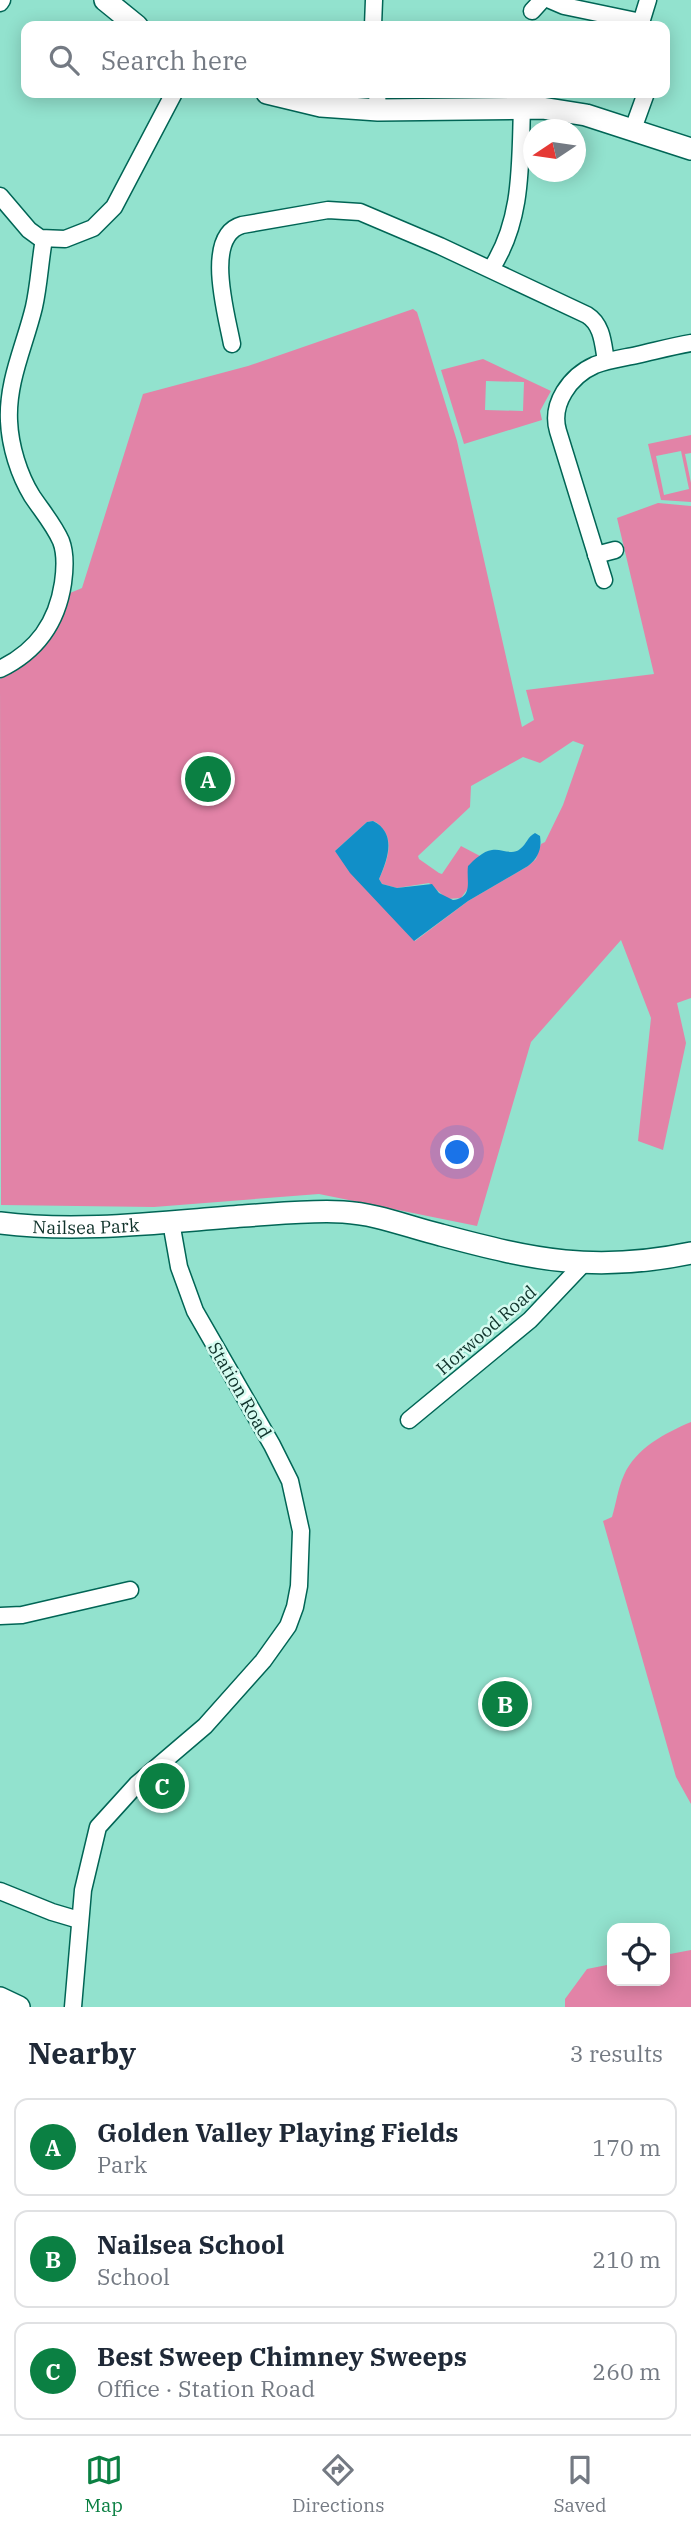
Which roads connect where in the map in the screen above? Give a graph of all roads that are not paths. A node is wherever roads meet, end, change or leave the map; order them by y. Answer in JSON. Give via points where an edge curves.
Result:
{"nodes":[{"id":1,"x":105,"y":0,"type":"edge"},
{"id":2,"x":374,"y":0,"type":"edge"},
{"id":3,"x":550,"y":0,"type":"edge"},
{"id":4,"x":649,"y":0,"type":"edge"},
{"id":5,"x":131,"y":21,"type":"edge"},
{"id":6,"x":373,"y":21,"type":"edge"},
{"id":7,"x":628,"y":21,"type":"edge"},
{"id":8,"x":642,"y":21,"type":"edge"},
{"id":9,"x":171,"y":98,"type":"edge"},
{"id":10,"x":288,"y":98,"type":"edge"},
{"id":11,"x":644,"y":98,"type":"edge"},
{"id":12,"x":377,"y":101,"type":"edge"},
{"id":13,"x":522,"y":107,"type":"junction"},
{"id":14,"x":633,"y":129,"type":"junction"},
{"id":15,"x":691,"y":149,"type":"edge"},
{"id":16,"x":0,"y":196,"type":"edge"},
{"id":17,"x":44,"y":239,"type":"junction"},
{"id":18,"x":491,"y":269,"type":"junction"},
{"id":19,"x":691,"y":343,"type":"edge"},
{"id":20,"x":232,"y":344,"type":"dead end"},
{"id":21,"x":606,"y":361,"type":"junction"},
{"id":22,"x":4,"y":421,"type":"edge"},
{"id":23,"x":615,"y":550,"type":"dead end"},
{"id":24,"x":596,"y":555,"type":"junction"},
{"id":25,"x":604,"y":580,"type":"dead end"},
{"id":26,"x":0,"y":669,"type":"edge"},
{"id":27,"x":171,"y":1222,"type":"junction"},
{"id":28,"x":0,"y":1223,"type":"edge"},
{"id":29,"x":691,"y":1253,"type":"edge"},
{"id":30,"x":583,"y":1264,"type":"junction"},
{"id":31,"x":409,"y":1420,"type":"dead end"},
{"id":32,"x":121,"y":1588,"type":"dead end"},
{"id":33,"x":0,"y":1616,"type":"edge"},
{"id":34,"x":0,"y":1891,"type":"edge"},
{"id":35,"x":79,"y":1920,"type":"junction"},
{"id":36,"x":0,"y":1998,"type":"edge"},
{"id":37,"x":19,"y":2007,"type":"edge"},
{"id":38,"x":73,"y":2007,"type":"edge"}],
"edges":[{"from":1,"to":5,"type":"street"},
{"from":2,"to":6,"type":"street"},
{"from":3,"to":7,"type":"street"},
{"from":4,"to":8,"type":"street"},
{"from":9,"to":17,"type":"street","via":[[109,214],[93,228],[73,236]]},
{"from":10,"to":12,"type":"street","via":[[321,106]]},
{"from":11,"to":14,"type":"street"},
{"from":12,"to":13,"type":"street"},
{"from":13,"to":14,"type":"street","via":[[586,115]]},
{"from":13,"to":18,"type":"street","via":[[516,208],[508,239]]},
{"from":14,"to":15,"type":"street"},
{"from":16,"to":17,"type":"street","via":[[34,235]]},
{"from":17,"to":22,"type":"street","via":[[35,303]]},
{"from":18,"to":20,"type":"street","via":[[360,212],[328,210],[239,226],[225,239],[220,259]]},
{"from":18,"to":21,"type":"street","via":[[591,317],[601,333]]},
{"from":19,"to":21,"type":"street"},
{"from":21,"to":24,"type":"street","via":[[576,379],[555,412]]},
{"from":22,"to":26,"type":"street","via":[[23,479],[62,545],[64,572],[61,598],[45,633],[27,652]]},
{"from":23,"to":24,"type":"street"},
{"from":24,"to":25,"type":"street"},
{"from":27,"to":28,"type":"street","name":"Nailsea Park","via":[[44,1227]]},
{"from":27,"to":30,"type":"street","via":[[285,1213],[363,1214],[492,1249]]},
{"from":27,"to":35,"type":"street","name":"Station Road","via":[[178,1267],[195,1311],[290,1481],[301,1531],[299,1586],[288,1626],[263,1661],[205,1726],[150,1771],[101,1823]]},
{"from":29,"to":30,"type":"street","via":[[628,1263]]},
{"from":30,"to":31,"type":"street","name":"Horwood Road","via":[[530,1320]]},
{"from":32,"to":33,"type":"street","via":[[22,1615]]},
{"from":34,"to":35,"type":"street"},
{"from":35,"to":38,"type":"street","name":"Station Road"},
{"from":36,"to":37,"type":"street"}]}
